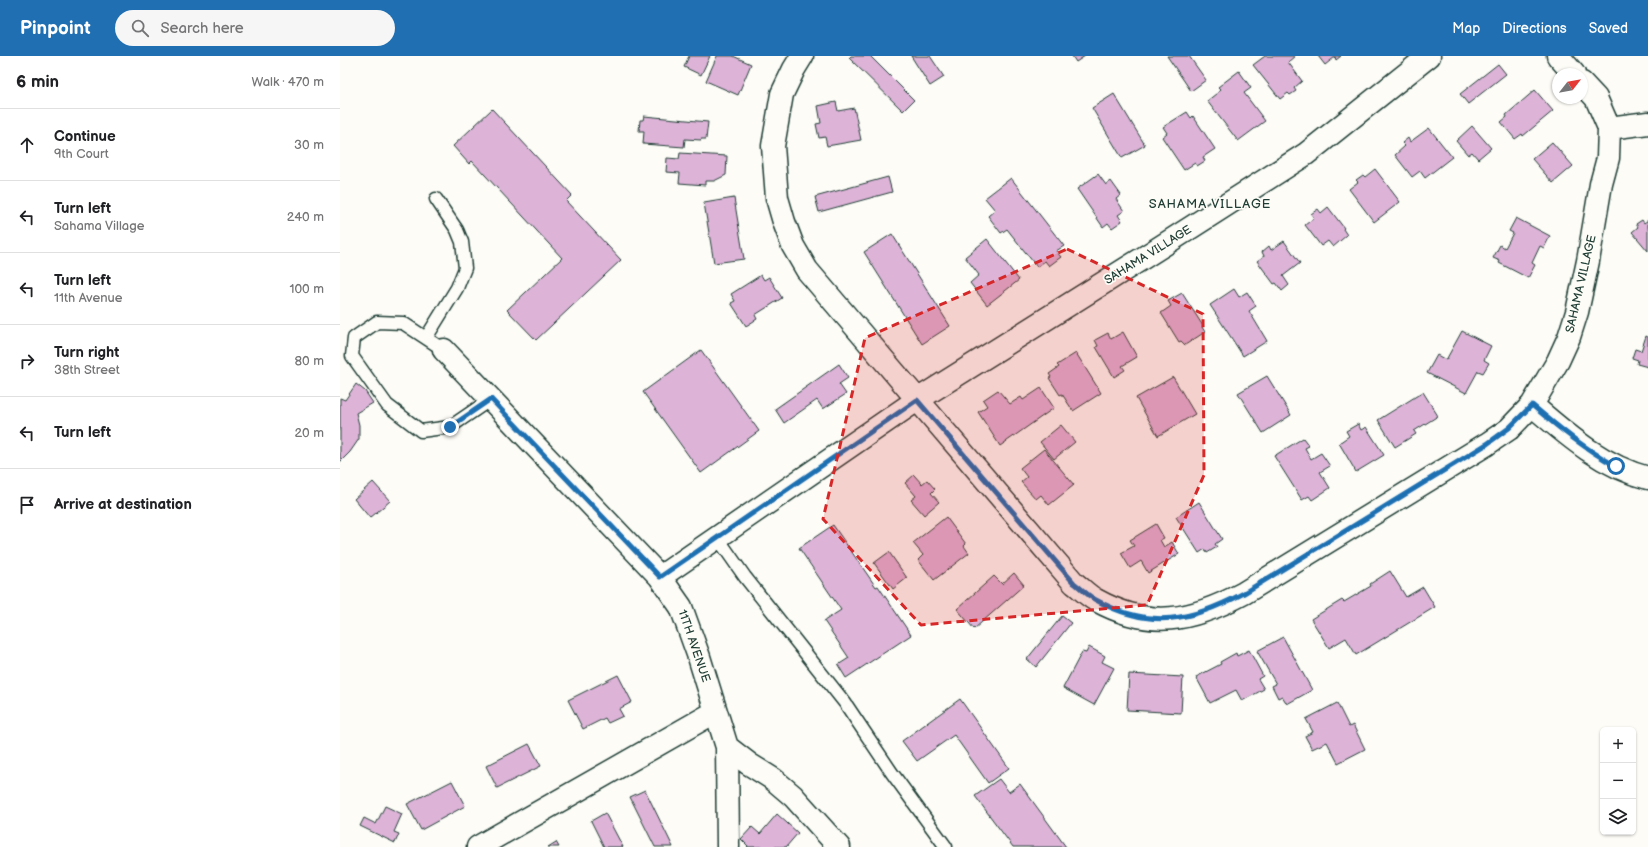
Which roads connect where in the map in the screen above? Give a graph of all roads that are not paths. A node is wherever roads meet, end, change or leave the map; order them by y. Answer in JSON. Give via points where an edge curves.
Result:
{"nodes":[{"id":1,"x":802,"y":56,"type":"edge"},
{"id":2,"x":1429,"y":56,"type":"edge"},
{"id":3,"x":1558,"y":56,"type":"edge"},
{"id":4,"x":1569,"y":68,"type":"edge"},
{"id":5,"x":1588,"y":89,"type":"edge"},
{"id":6,"x":1648,"y":123,"type":"edge"},
{"id":7,"x":1608,"y":128,"type":"junction"},
{"id":8,"x":436,"y":199,"type":"dead end"},
{"id":9,"x":426,"y":338,"type":"junction"},
{"id":10,"x":444,"y":350,"type":"joint"},
{"id":11,"x":491,"y":399,"type":"junction"},
{"id":12,"x":917,"y":400,"type":"junction"},
{"id":13,"x":1532,"y":405,"type":"junction"},
{"id":14,"x":1648,"y":478,"type":"edge"},
{"id":15,"x":717,"y":538,"type":"junction"},
{"id":16,"x":660,"y":577,"type":"junction"},
{"id":17,"x":716,"y":712,"type":"junction"},
{"id":18,"x":727,"y":747,"type":"junction"},
{"id":19,"x":478,"y":847,"type":"edge"},
{"id":20,"x":728,"y":847,"type":"edge"},
{"id":21,"x":840,"y":847,"type":"edge"},
{"id":22,"x":946,"y":847,"type":"edge"}],
"edges":[{"from":1,"to":12,"type":"street","name":"SAHAMA VILLAGE","via":[[782,94],[773,146],[777,198],[784,222],[807,270]]},
{"from":2,"to":12,"type":"street","name":"SAHAMA VILLAGE","via":[[1306,154]]},
{"from":3,"to":4,"type":"street"},
{"from":5,"to":7,"type":"street","name":"SAHAMA VILLAGE","via":[[1596,98]]},
{"from":6,"to":7,"type":"street"},
{"from":7,"to":13,"type":"street","name":"SAHAMA VILLAGE","via":[[1608,158],[1577,312],[1570,337]]},
{"from":8,"to":9,"type":"lane","via":[[457,230],[462,242],[465,268],[457,288]]},
{"from":9,"to":10,"type":"lane"},
{"from":9,"to":11,"type":"lane","via":[[403,323],[377,322],[354,338],[352,356],[387,405],[421,431],[450,427]]},
{"from":10,"to":11,"type":"street","name":"11TH AVENUE"},
{"from":11,"to":16,"type":"street","name":"11TH AVENUE"},
{"from":12,"to":13,"type":"street","name":"SAHAMA VILLAGE","via":[[1074,583],[1095,599],[1118,611],[1144,618],[1170,619],[1196,615],[1244,593],[1487,444],[1509,428]]},
{"from":12,"to":15,"type":"street"},
{"from":13,"to":14,"type":"street","via":[[1594,454],[1616,466]]},
{"from":15,"to":16,"type":"street"},
{"from":15,"to":22,"type":"lane","via":[[844,702]]},
{"from":16,"to":17,"type":"street","name":"11TH AVENUE","via":[[681,607]]},
{"from":17,"to":18,"type":"street","name":"11TH AVENUE"},
{"from":17,"to":19,"type":"street"},
{"from":18,"to":20,"type":"street","name":"11TH AVENUE"},
{"from":18,"to":21,"type":"street","via":[[793,796]]}]}
